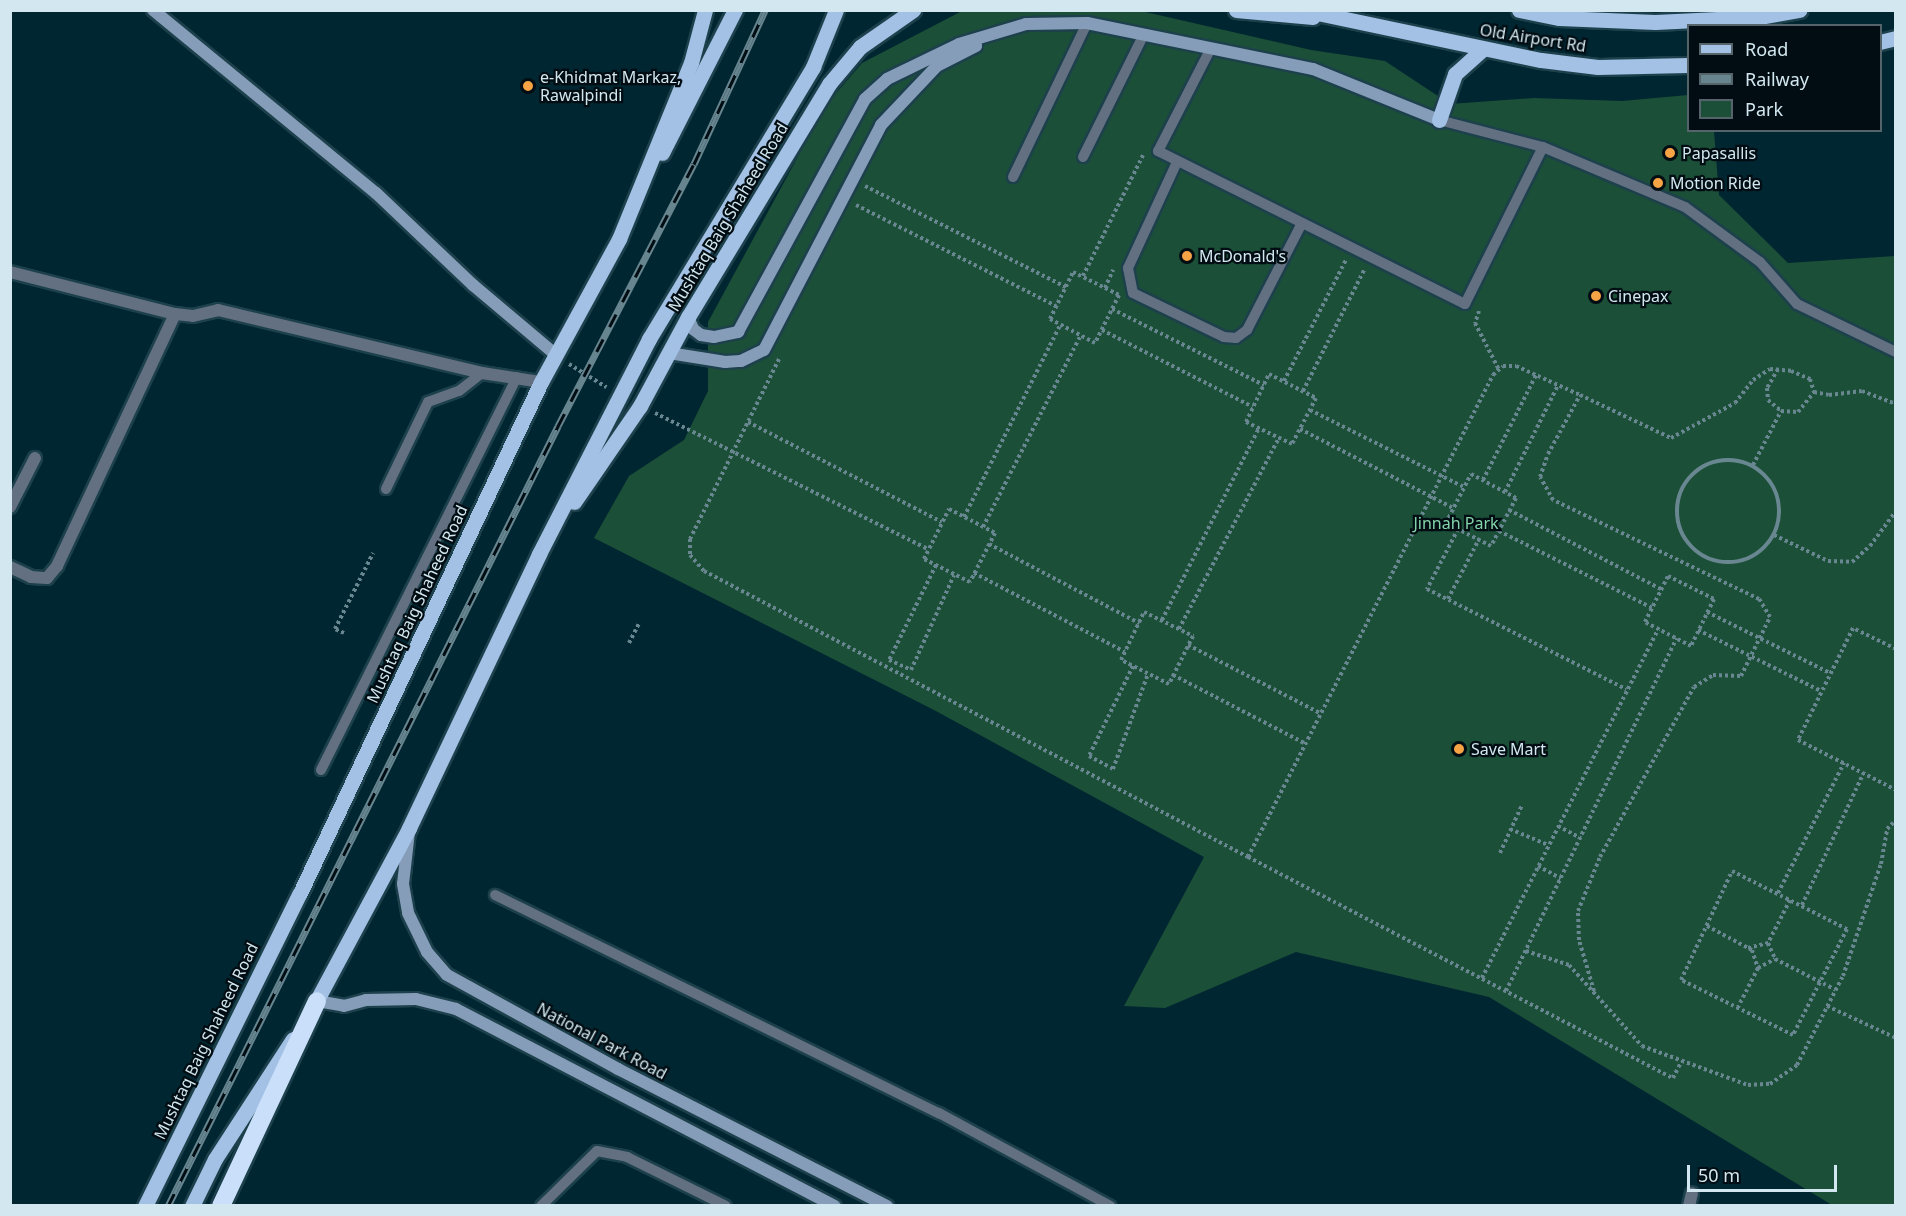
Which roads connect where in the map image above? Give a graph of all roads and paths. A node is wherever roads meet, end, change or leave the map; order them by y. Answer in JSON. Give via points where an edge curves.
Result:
{"nodes":[{"id":1,"x":153,"y":10,"type":"edge"},
{"id":2,"x":705,"y":10,"type":"edge"},
{"id":3,"x":735,"y":10,"type":"edge"},
{"id":4,"x":836,"y":10,"type":"edge"},
{"id":5,"x":913,"y":10,"type":"edge"},
{"id":6,"x":1236,"y":10,"type":"edge"},
{"id":7,"x":1303,"y":10,"type":"edge"},
{"id":8,"x":1519,"y":10,"type":"edge"},
{"id":9,"x":1799,"y":10,"type":"edge"},
{"id":10,"x":1331,"y":17,"type":"junction"},
{"id":11,"x":1088,"y":23,"type":"junction"},
{"id":12,"x":1026,"y":24,"type":"junction"},
{"id":13,"x":1144,"y":34,"type":"junction"},
{"id":14,"x":1211,"y":48,"type":"junction"},
{"id":15,"x":1483,"y":49,"type":"junction"},
{"id":16,"x":1687,"y":65,"type":"edge"},
{"id":17,"x":1439,"y":120,"type":"junction"},
{"id":18,"x":1543,"y":147,"type":"junction"},
{"id":19,"x":1158,"y":152,"type":"junction"},
{"id":20,"x":1083,"y":157,"type":"dead end"},
{"id":21,"x":1177,"y":162,"type":"junction"},
{"id":22,"x":869,"y":176,"type":"dead end"},
{"id":23,"x":1013,"y":177,"type":"dead end"},
{"id":24,"x":864,"y":185,"type":"junction"},
{"id":25,"x":855,"y":204,"type":"junction"},
{"id":26,"x":850,"y":214,"type":"dead end"},
{"id":27,"x":1302,"y":223,"type":"junction"},
{"id":28,"x":619,"y":239,"type":"junction"},
{"id":29,"x":1346,"y":260,"type":"dead end"},
{"id":30,"x":1365,"y":270,"type":"dead end"},
{"id":31,"x":10,"y":272,"type":"edge"},
{"id":32,"x":1083,"y":276,"type":"junction"},
{"id":33,"x":1066,"y":287,"type":"junction"},
{"id":34,"x":1465,"y":304,"type":"junction"},
{"id":35,"x":1056,"y":306,"type":"junction"},
{"id":36,"x":1112,"y":309,"type":"junction"},
{"id":37,"x":175,"y":314,"type":"junction"},
{"id":38,"x":688,"y":317,"type":"junction"},
{"id":39,"x":1060,"y":325,"type":"junction"},
{"id":40,"x":1102,"y":330,"type":"junction"},
{"id":41,"x":1081,"y":335,"type":"junction"},
{"id":42,"x":784,"y":348,"type":"dead end"},
{"id":43,"x":1896,"y":351,"type":"edge"},
{"id":44,"x":669,"y":354,"type":"junction"},
{"id":45,"x":556,"y":355,"type":"junction"},
{"id":46,"x":1778,"y":369,"type":"junction"},
{"id":47,"x":1499,"y":370,"type":"junction"},
{"id":48,"x":482,"y":373,"type":"junction"},
{"id":49,"x":1536,"y":375,"type":"junction"},
{"id":50,"x":517,"y":377,"type":"junction"},
{"id":51,"x":1284,"y":381,"type":"junction"},
{"id":52,"x":541,"y":382,"type":"junction"},
{"id":53,"x":1264,"y":385,"type":"junction"},
{"id":54,"x":1558,"y":385,"type":"junction"},
{"id":55,"x":1303,"y":391,"type":"junction"},
{"id":56,"x":1814,"y":392,"type":"junction"},
{"id":57,"x":1580,"y":395,"type":"junction"},
{"id":58,"x":620,"y":396,"type":"junction"},
{"id":59,"x":1896,"y":404,"type":"edge"},
{"id":60,"x":640,"y":406,"type":"junction"},
{"id":61,"x":1253,"y":407,"type":"junction"},
{"id":62,"x":1310,"y":410,"type":"junction"},
{"id":63,"x":1781,"y":411,"type":"junction"},
{"id":64,"x":748,"y":422,"type":"junction"},
{"id":65,"x":1259,"y":428,"type":"junction"},
{"id":66,"x":1300,"y":429,"type":"junction"},
{"id":67,"x":1279,"y":438,"type":"junction"},
{"id":68,"x":733,"y":451,"type":"junction"},
{"id":69,"x":35,"y":458,"type":"dead end"},
{"id":70,"x":1753,"y":465,"type":"junction"},
{"id":71,"x":1442,"y":476,"type":"junction"},
{"id":72,"x":1483,"y":480,"type":"junction"},
{"id":73,"x":1464,"y":487,"type":"junction"},
{"id":74,"x":386,"y":489,"type":"dead end"},
{"id":75,"x":1505,"y":492,"type":"junction"},
{"id":76,"x":1432,"y":497,"type":"junction"},
{"id":77,"x":10,"y":507,"type":"edge"},
{"id":78,"x":1453,"y":508,"type":"junction"},
{"id":79,"x":1509,"y":510,"type":"junction"},
{"id":80,"x":1896,"y":511,"type":"edge"},
{"id":81,"x":964,"y":517,"type":"junction"},
{"id":82,"x":942,"y":522,"type":"junction"},
{"id":83,"x":983,"y":527,"type":"junction"},
{"id":84,"x":1458,"y":529,"type":"junction"},
{"id":85,"x":1499,"y":531,"type":"junction"},
{"id":86,"x":1774,"y":535,"type":"junction"},
{"id":87,"x":1479,"y":539,"type":"junction"},
{"id":88,"x":989,"y":544,"type":"junction"},
{"id":89,"x":928,"y":549,"type":"junction"},
{"id":90,"x":373,"y":553,"type":"dead end"},
{"id":91,"x":539,"y":554,"type":"junction"},
{"id":92,"x":936,"y":565,"type":"junction"},
{"id":93,"x":10,"y":567,"type":"edge"},
{"id":94,"x":974,"y":573,"type":"junction"},
{"id":95,"x":954,"y":574,"type":"junction"},
{"id":96,"x":1661,"y":590,"type":"junction"},
{"id":97,"x":1448,"y":599,"type":"junction"},
{"id":98,"x":1652,"y":608,"type":"junction"},
{"id":99,"x":1707,"y":612,"type":"junction"},
{"id":100,"x":1162,"y":620,"type":"junction"},
{"id":101,"x":1139,"y":622,"type":"junction"},
{"id":102,"x":639,"y":623,"type":"dead end"},
{"id":103,"x":1179,"y":629,"type":"junction"},
{"id":104,"x":1658,"y":629,"type":"junction"},
{"id":105,"x":1698,"y":630,"type":"junction"},
{"id":106,"x":344,"y":633,"type":"dead end"},
{"id":107,"x":1677,"y":638,"type":"junction"},
{"id":108,"x":1760,"y":638,"type":"junction"},
{"id":109,"x":628,"y":643,"type":"dead end"},
{"id":110,"x":1188,"y":645,"type":"junction"},
{"id":111,"x":1896,"y":649,"type":"edge"},
{"id":112,"x":1125,"y":651,"type":"junction"},
{"id":113,"x":1751,"y":657,"type":"junction"},
{"id":114,"x":1133,"y":666,"type":"junction"},
{"id":115,"x":1830,"y":673,"type":"junction"},
{"id":116,"x":1148,"y":674,"type":"junction"},
{"id":117,"x":1173,"y":675,"type":"junction"},
{"id":118,"x":1626,"y":689,"type":"junction"},
{"id":119,"x":1821,"y":691,"type":"junction"},
{"id":120,"x":1320,"y":713,"type":"junction"},
{"id":121,"x":1304,"y":743,"type":"junction"},
{"id":122,"x":1844,"y":763,"type":"junction"},
{"id":123,"x":321,"y":770,"type":"dead end"},
{"id":124,"x":1863,"y":774,"type":"junction"},
{"id":125,"x":1896,"y":790,"type":"edge"},
{"id":126,"x":1522,"y":805,"type":"dead end"},
{"id":127,"x":1896,"y":820,"type":"edge"},
{"id":128,"x":1558,"y":826,"type":"junction"},
{"id":129,"x":409,"y":828,"type":"junction"},
{"id":130,"x":1510,"y":829,"type":"junction"},
{"id":131,"x":1581,"y":838,"type":"junction"},
{"id":132,"x":1548,"y":845,"type":"junction"},
{"id":133,"x":1500,"y":853,"type":"dead end"},
{"id":134,"x":1248,"y":857,"type":"junction"},
{"id":135,"x":1538,"y":866,"type":"junction"},
{"id":136,"x":1561,"y":879,"type":"junction"},
{"id":137,"x":1778,"y":893,"type":"junction"},
{"id":138,"x":495,"y":895,"type":"dead end"},
{"id":139,"x":1790,"y":900,"type":"junction"},
{"id":140,"x":1802,"y":905,"type":"junction"},
{"id":141,"x":1707,"y":926,"type":"junction"},
{"id":142,"x":1768,"y":943,"type":"junction"},
{"id":143,"x":1748,"y":948,"type":"junction"},
{"id":144,"x":1526,"y":951,"type":"junction"},
{"id":145,"x":1775,"y":959,"type":"junction"},
{"id":146,"x":1758,"y":968,"type":"junction"},
{"id":147,"x":1482,"y":978,"type":"junction"},
{"id":148,"x":1821,"y":980,"type":"junction"},
{"id":149,"x":1836,"y":990,"type":"junction"},
{"id":150,"x":1506,"y":991,"type":"junction"},
{"id":151,"x":1594,"y":991,"type":"junction"},
{"id":152,"x":317,"y":1001,"type":"junction"},
{"id":153,"x":1827,"y":1006,"type":"junction"},
{"id":154,"x":1738,"y":1007,"type":"junction"},
{"id":155,"x":1896,"y":1038,"type":"edge"},
{"id":156,"x":1681,"y":1062,"type":"junction"},
{"id":157,"x":145,"y":1206,"type":"edge"},
{"id":158,"x":192,"y":1206,"type":"edge"},
{"id":159,"x":221,"y":1206,"type":"edge"},
{"id":160,"x":541,"y":1206,"type":"edge"},
{"id":161,"x":726,"y":1206,"type":"edge"},
{"id":162,"x":835,"y":1206,"type":"edge"},
{"id":163,"x":886,"y":1206,"type":"edge"},
{"id":164,"x":1110,"y":1206,"type":"edge"}],
"edges":[{"from":1,"to":45,"type":"street","via":[[376,193],[473,285]]},
{"from":2,"to":28,"type":"main road","name":"Mushtaq Baig Shaheed Road","via":[[691,63]]},
{"from":3,"to":28,"type":"main road"},
{"from":4,"to":58,"type":"main road","via":[[813,67],[648,339]]},
{"from":5,"to":38,"type":"main road","name":"Mushtaq Baig Shaheed Road","via":[[860,47],[829,84]]},
{"from":6,"to":10,"type":"main road"},
{"from":7,"to":10,"type":"main road","name":"Old Airport Rd"},
{"from":8,"to":9,"type":"main road","name":"Old Airport Rd","via":[[1559,18],[1655,22],[1759,17]]},
{"from":10,"to":15,"type":"main road","name":"Old Airport Rd"},
{"from":11,"to":12,"type":"street"},
{"from":11,"to":13,"type":"street"},
{"from":11,"to":23,"type":"lane"},
{"from":12,"to":38,"type":"street","via":[[959,44],[886,79],[865,99],[738,332],[714,337],[701,335]]},
{"from":12,"to":44,"type":"street","via":[[937,66],[881,125],[764,350],[741,361],[725,362]]},
{"from":13,"to":14,"type":"street"},
{"from":13,"to":20,"type":"lane"},
{"from":14,"to":17,"type":"street","via":[[1313,69]]},
{"from":14,"to":19,"type":"lane"},
{"from":15,"to":16,"type":"main road","name":"Old Airport Rd","via":[[1598,67]]},
{"from":15,"to":17,"type":"main road","via":[[1455,74]]},
{"from":17,"to":18,"type":"lane"},
{"from":18,"to":34,"type":"lane"},
{"from":18,"to":43,"type":"lane","via":[[1685,207],[1760,261],[1797,304]]},
{"from":19,"to":21,"type":"lane"},
{"from":19,"to":32,"type":"path","via":[[1147,146]]},
{"from":21,"to":27,"type":"lane"},
{"from":21,"to":27,"type":"lane","via":[[1128,268],[1133,292],[1224,337],[1236,338],[1247,330]]},
{"from":22,"to":24,"type":"path"},
{"from":24,"to":25,"type":"path"},
{"from":24,"to":33,"type":"path"},
{"from":25,"to":26,"type":"path"},
{"from":25,"to":35,"type":"path"},
{"from":27,"to":34,"type":"lane"},
{"from":28,"to":45,"type":"main road","name":"Mushtaq Baig Shaheed Road"},
{"from":29,"to":51,"type":"path"},
{"from":30,"to":55,"type":"path"},
{"from":31,"to":37,"type":"street"},
{"from":32,"to":33,"type":"path","via":[[1073,272]]},
{"from":32,"to":36,"type":"path","via":[[1119,295]]},
{"from":33,"to":35,"type":"path"},
{"from":34,"to":47,"type":"path","via":[[1479,311],[1475,323]]},
{"from":35,"to":39,"type":"path","via":[[1050,319]]},
{"from":36,"to":40,"type":"path"},
{"from":36,"to":53,"type":"path"},
{"from":37,"to":48,"type":"street","via":[[193,316],[205,310],[218,310]]},
{"from":37,"to":93,"type":"street","via":[[57,566],[47,578],[32,577]]},
{"from":38,"to":44,"type":"main road","name":"Mushtaq Baig Shaheed Road"},
{"from":39,"to":41,"type":"path"},
{"from":39,"to":81,"type":"path"},
{"from":40,"to":41,"type":"path","via":[[1095,343]]},
{"from":40,"to":61,"type":"path"},
{"from":41,"to":83,"type":"path"},
{"from":42,"to":64,"type":"path"},
{"from":44,"to":60,"type":"main road","name":"Mushtaq Baig Shaheed Road"},
{"from":45,"to":52,"type":"main road","name":"Mushtaq Baig Shaheed Road"},
{"from":45,"to":58,"type":"path"},
{"from":46,"to":56,"type":"path","via":[[1810,379]]},
{"from":46,"to":57,"type":"path","via":[[1770,369],[1753,380],[1735,404],[1671,438]]},
{"from":46,"to":63,"type":"path","via":[[1767,388],[1768,400]]},
{"from":47,"to":49,"type":"path","via":[[1516,366]]},
{"from":47,"to":71,"type":"path"},
{"from":48,"to":50,"type":"street"},
{"from":48,"to":74,"type":"lane","via":[[459,391],[428,402]]},
{"from":49,"to":54,"type":"path"},
{"from":49,"to":72,"type":"path"},
{"from":50,"to":52,"type":"street"},
{"from":50,"to":123,"type":"lane"},
{"from":51,"to":53,"type":"path","via":[[1269,374]]},
{"from":51,"to":55,"type":"path"},
{"from":52,"to":157,"type":"main road","name":"Mushtaq Baig Shaheed Road","via":[[300,893]]},
{"from":53,"to":61,"type":"path"},
{"from":54,"to":57,"type":"path"},
{"from":54,"to":75,"type":"path"},
{"from":55,"to":62,"type":"path","via":[[1316,398]]},
{"from":56,"to":59,"type":"path","via":[[1830,395],[1863,391]]},
{"from":56,"to":63,"type":"path","via":[[1798,412]]},
{"from":57,"to":108,"type":"path","via":[[1540,477],[1553,500],[1759,599],[1770,617]]},
{"from":58,"to":91,"type":"main road"},
{"from":60,"to":68,"type":"path"},
{"from":60,"to":91,"type":"main road","name":"Mushtaq Baig Shaheed Road"},
{"from":61,"to":65,"type":"path","via":[[1246,422]]},
{"from":62,"to":66,"type":"path"},
{"from":62,"to":71,"type":"path"},
{"from":63,"to":70,"type":"path"},
{"from":64,"to":68,"type":"path"},
{"from":64,"to":82,"type":"path"},
{"from":65,"to":67,"type":"path"},
{"from":65,"to":100,"type":"path"},
{"from":66,"to":67,"type":"path","via":[[1292,444]]},
{"from":66,"to":76,"type":"path"},
{"from":67,"to":103,"type":"path"},
{"from":68,"to":89,"type":"path"},
{"from":68,"to":134,"type":"path","via":[[690,539],[690,555],[704,571]]},
{"from":69,"to":77,"type":"street"},
{"from":70,"to":86,"type":"path","via":[[1765,475],[1778,503]]},
{"from":70,"to":86,"type":"path","via":[[1725,459],[1702,464],[1687,477],[1677,499],[1679,525],[1685,541],[1704,555],[1728,564],[1767,547]]},
{"from":71,"to":73,"type":"path"},
{"from":71,"to":76,"type":"path"},
{"from":72,"to":73,"type":"path","via":[[1471,474]]},
{"from":72,"to":75,"type":"path"},
{"from":73,"to":78,"type":"path"},
{"from":75,"to":79,"type":"path","via":[[1516,498]]},
{"from":76,"to":78,"type":"path"},
{"from":76,"to":120,"type":"path"},
{"from":78,"to":84,"type":"path","via":[[1446,523]]},
{"from":79,"to":85,"type":"path"},
{"from":79,"to":96,"type":"path"},
{"from":80,"to":86,"type":"path","via":[[1870,546],[1852,562],[1828,561]]},
{"from":81,"to":82,"type":"path","via":[[949,509]]},
{"from":81,"to":83,"type":"path"},
{"from":82,"to":89,"type":"path"},
{"from":83,"to":88,"type":"path","via":[[995,533]]},
{"from":84,"to":87,"type":"path"},
{"from":84,"to":97,"type":"path","via":[[1427,589]]},
{"from":85,"to":87,"type":"path","via":[[1491,546]]},
{"from":85,"to":98,"type":"path"},
{"from":87,"to":97,"type":"path"},
{"from":88,"to":94,"type":"path"},
{"from":88,"to":101,"type":"path"},
{"from":89,"to":92,"type":"path","via":[[924,559]]},
{"from":90,"to":106,"type":"path","via":[[335,629]]},
{"from":91,"to":129,"type":"main road"},
{"from":92,"to":95,"type":"path"},
{"from":92,"to":95,"type":"path","via":[[889,660],[910,670]]},
{"from":94,"to":95,"type":"path","via":[[970,582]]},
{"from":94,"to":112,"type":"path"},
{"from":96,"to":98,"type":"path"},
{"from":96,"to":99,"type":"path","via":[[1668,576],[1714,599]]},
{"from":97,"to":118,"type":"path"},
{"from":98,"to":104,"type":"path","via":[[1645,622]]},
{"from":99,"to":105,"type":"path"},
{"from":99,"to":108,"type":"path"},
{"from":100,"to":101,"type":"path","via":[[1144,612]]},
{"from":100,"to":103,"type":"path"},
{"from":101,"to":112,"type":"path"},
{"from":102,"to":109,"type":"path"},
{"from":103,"to":110,"type":"path","via":[[1193,636]]},
{"from":104,"to":107,"type":"path"},
{"from":104,"to":118,"type":"path"},
{"from":105,"to":107,"type":"path","via":[[1691,645]]},
{"from":105,"to":113,"type":"path"},
{"from":107,"to":131,"type":"path"},
{"from":108,"to":113,"type":"path"},
{"from":108,"to":115,"type":"path"},
{"from":110,"to":117,"type":"path"},
{"from":110,"to":120,"type":"path"},
{"from":111,"to":115,"type":"path","via":[[1853,628]]},
{"from":112,"to":114,"type":"path","via":[[1121,660]]},
{"from":113,"to":119,"type":"path"},
{"from":113,"to":151,"type":"path","via":[[1741,676],[1713,675],[1694,687],[1600,857],[1578,911],[1579,940]]},
{"from":114,"to":116,"type":"path"},
{"from":114,"to":116,"type":"path","via":[[1089,756],[1113,769]]},
{"from":115,"to":119,"type":"path"},
{"from":116,"to":117,"type":"path","via":[[1169,684]]},
{"from":117,"to":121,"type":"path"},
{"from":118,"to":128,"type":"path"},
{"from":119,"to":122,"type":"path","via":[[1798,740]]},
{"from":120,"to":121,"type":"path"},
{"from":121,"to":134,"type":"path"},
{"from":122,"to":124,"type":"path"},
{"from":122,"to":137,"type":"path"},
{"from":124,"to":125,"type":"path"},
{"from":124,"to":140,"type":"path"},
{"from":126,"to":130,"type":"path"},
{"from":127,"to":149,"type":"path","via":[[1887,829],[1881,864]]},
{"from":128,"to":131,"type":"path"},
{"from":128,"to":132,"type":"path"},
{"from":129,"to":152,"type":"main road"},
{"from":129,"to":163,"type":"street","name":"National Park Road","via":[[403,885],[408,913],[427,952],[447,975],[618,1069]]},
{"from":130,"to":132,"type":"path"},
{"from":130,"to":133,"type":"path"},
{"from":131,"to":136,"type":"path"},
{"from":132,"to":135,"type":"path"},
{"from":134,"to":147,"type":"path"},
{"from":135,"to":136,"type":"path"},
{"from":135,"to":147,"type":"path"},
{"from":136,"to":144,"type":"path"},
{"from":137,"to":139,"type":"path"},
{"from":137,"to":141,"type":"path","via":[[1732,871]]},
{"from":138,"to":164,"type":"lane","via":[[939,1113]]},
{"from":139,"to":140,"type":"path"},
{"from":139,"to":142,"type":"path"},
{"from":140,"to":148,"type":"path","via":[[1847,929]]},
{"from":141,"to":143,"type":"path"},
{"from":141,"to":154,"type":"path","via":[[1681,980]]},
{"from":142,"to":143,"type":"path"},
{"from":142,"to":145,"type":"path"},
{"from":143,"to":146,"type":"path"},
{"from":144,"to":150,"type":"path"},
{"from":144,"to":151,"type":"path","via":[[1569,965]]},
{"from":145,"to":146,"type":"path"},
{"from":145,"to":148,"type":"path"},
{"from":146,"to":154,"type":"path"},
{"from":147,"to":150,"type":"path"},
{"from":148,"to":149,"type":"path"},
{"from":148,"to":154,"type":"path","via":[[1793,1035]]},
{"from":149,"to":153,"type":"path"},
{"from":150,"to":156,"type":"path","via":[[1673,1078]]},
{"from":151,"to":156,"type":"path","via":[[1642,1046]]},
{"from":152,"to":158,"type":"main road","via":[[215,1159]]},
{"from":152,"to":159,"type":"highway"},
{"from":152,"to":162,"type":"street","via":[[344,1006],[366,1000],[416,999],[456,1009]]},
{"from":153,"to":155,"type":"path"},
{"from":153,"to":156,"type":"path","via":[[1797,1065],[1770,1084],[1748,1085]]},
{"from":160,"to":161,"type":"lane","via":[[597,1151],[627,1157]]}]}
